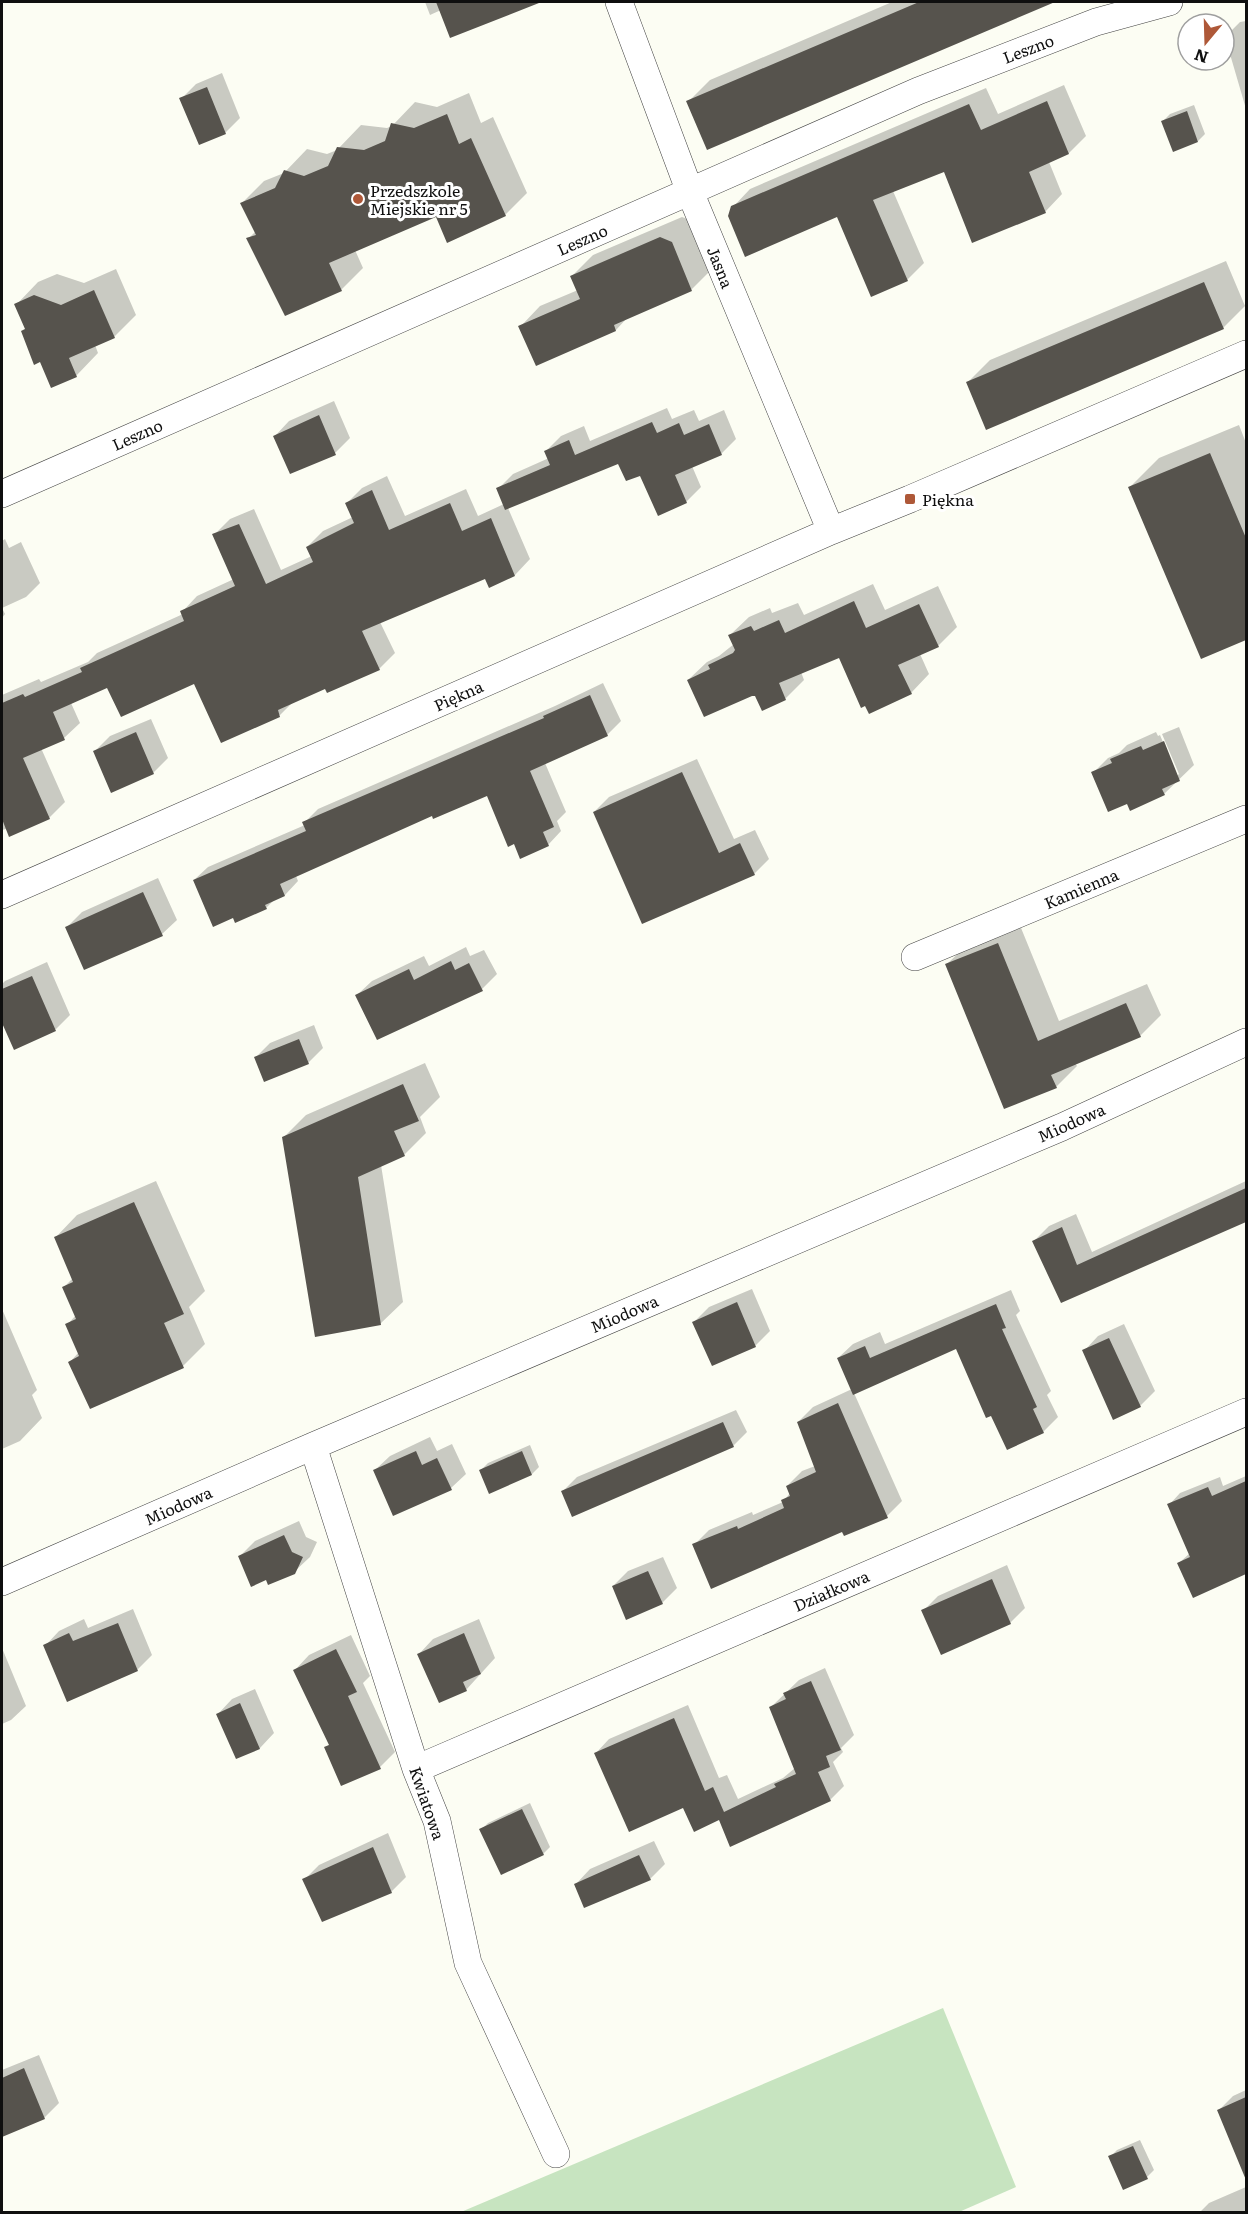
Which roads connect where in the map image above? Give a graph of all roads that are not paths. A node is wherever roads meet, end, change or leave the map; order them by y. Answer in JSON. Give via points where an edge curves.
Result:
{"nodes":[{"id":1,"x":619,"y":2,"type":"edge"},
{"id":2,"x":1169,"y":2,"type":"edge"},
{"id":3,"x":690,"y":192,"type":"junction"},
{"id":4,"x":1246,"y":354,"type":"edge"},
{"id":5,"x":2,"y":494,"type":"edge"},
{"id":6,"x":831,"y":531,"type":"junction"},
{"id":7,"x":1246,"y":819,"type":"edge"},
{"id":8,"x":2,"y":895,"type":"edge"},
{"id":9,"x":915,"y":957,"type":"dead end"},
{"id":10,"x":1246,"y":1042,"type":"edge"},
{"id":11,"x":1246,"y":1412,"type":"edge"},
{"id":12,"x":314,"y":1446,"type":"junction"},
{"id":13,"x":2,"y":1582,"type":"edge"},
{"id":14,"x":416,"y":1769,"type":"junction"},
{"id":15,"x":556,"y":2154,"type":"dead end"}],
"edges":[{"from":1,"to":3,"type":"street","name":"Jasna"},
{"from":2,"to":3,"type":"street","name":"Leszno","via":[[1096,22],[918,91]]},
{"from":3,"to":5,"type":"street","name":"Leszno"},
{"from":3,"to":6,"type":"street","name":"Jasna"},
{"from":4,"to":6,"type":"street","name":"Piękna"},
{"from":6,"to":8,"type":"street","name":"Piękna"},
{"from":7,"to":9,"type":"street","name":"Kamienna"},
{"from":10,"to":12,"type":"street","name":"Miodowa","via":[[1062,1127]]},
{"from":11,"to":14,"type":"street","name":"Działkowa"},
{"from":12,"to":13,"type":"street","name":"Miodowa"},
{"from":12,"to":14,"type":"street","name":"Kwiatowa"},
{"from":14,"to":15,"type":"street","name":"Kwiatowa","via":[[437,1821],[468,1963]]}]}
